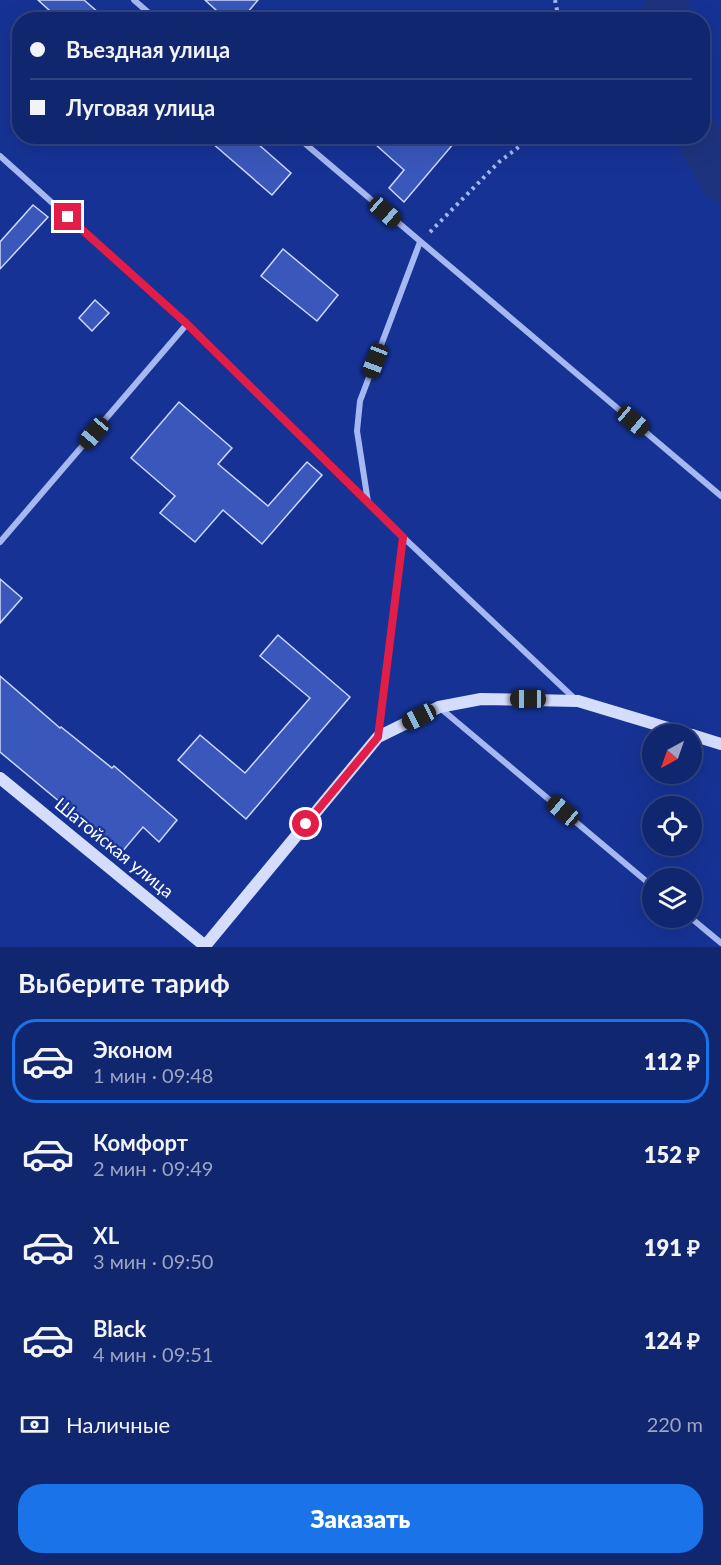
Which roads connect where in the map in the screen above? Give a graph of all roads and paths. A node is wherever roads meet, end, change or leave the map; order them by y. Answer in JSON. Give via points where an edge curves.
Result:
{"nodes":[{"id":1,"x":134,"y":0,"type":"edge"},
{"id":2,"x":148,"y":12,"type":"edge"},
{"id":3,"x":305,"y":144,"type":"edge"},
{"id":4,"x":523,"y":144,"type":"edge"},
{"id":5,"x":0,"y":156,"type":"edge"},
{"id":6,"x":420,"y":242,"type":"junction"},
{"id":7,"x":187,"y":324,"type":"junction"},
{"id":8,"x":721,"y":496,"type":"edge"},
{"id":9,"x":368,"y":503,"type":"junction"},
{"id":10,"x":403,"y":537,"type":"junction"},
{"id":11,"x":0,"y":542,"type":"edge"},
{"id":12,"x":578,"y":701,"type":"junction"},
{"id":13,"x":439,"y":707,"type":"junction"},
{"id":14,"x":654,"y":724,"type":"edge"},
{"id":15,"x":378,"y":737,"type":"junction"},
{"id":16,"x":702,"y":738,"type":"edge"},
{"id":17,"x":721,"y":744,"type":"edge"},
{"id":18,"x":0,"y":778,"type":"edge"},
{"id":19,"x":642,"y":878,"type":"edge"},
{"id":20,"x":702,"y":927,"type":"edge"},
{"id":21,"x":721,"y":943,"type":"edge"},
{"id":22,"x":205,"y":947,"type":"edge"}],
"edges":[{"from":1,"to":2,"type":"street"},
{"from":3,"to":6,"type":"street"},
{"from":4,"to":6,"type":"path","via":[[499,162]]},
{"from":5,"to":7,"type":"street"},
{"from":6,"to":8,"type":"street"},
{"from":6,"to":9,"type":"street","via":[[360,401],[357,431]]},
{"from":7,"to":9,"type":"street"},
{"from":7,"to":11,"type":"street"},
{"from":9,"to":10,"type":"street"},
{"from":10,"to":12,"type":"street"},
{"from":10,"to":15,"type":"street"},
{"from":12,"to":13,"type":"street","via":[[481,699]]},
{"from":12,"to":14,"type":"street"},
{"from":13,"to":15,"type":"street"},
{"from":13,"to":19,"type":"street"},
{"from":15,"to":22,"type":"street"},
{"from":16,"to":17,"type":"street"},
{"from":18,"to":22,"type":"street","name":"Шатойская улица"},
{"from":20,"to":21,"type":"street"}]}
